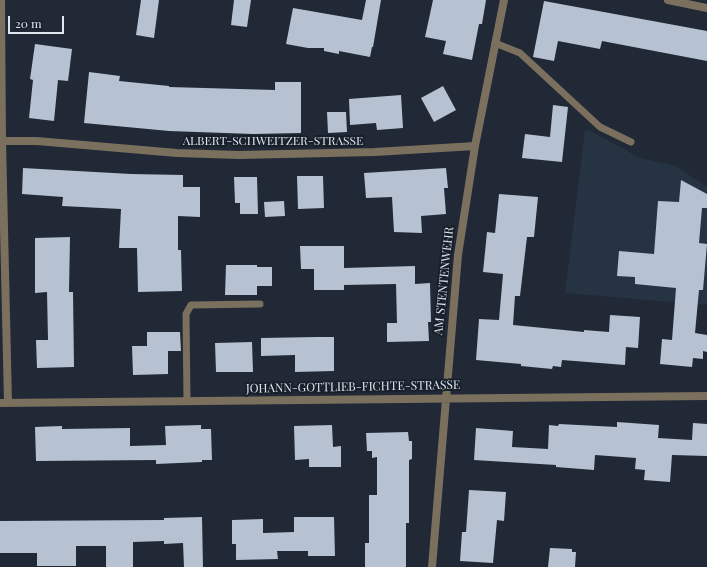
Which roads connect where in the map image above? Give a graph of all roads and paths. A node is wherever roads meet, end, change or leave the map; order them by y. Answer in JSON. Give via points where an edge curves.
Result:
{"nodes":[{"id":1,"x":1,"y":0,"type":"edge"},
{"id":2,"x":504,"y":0,"type":"edge"},
{"id":3,"x":668,"y":0,"type":"edge"},
{"id":4,"x":707,"y":8,"type":"edge"},
{"id":5,"x":495,"y":43,"type":"junction"},
{"id":6,"x":1,"y":141,"type":"edge"},
{"id":7,"x":631,"y":142,"type":"dead end"},
{"id":8,"x":474,"y":146,"type":"junction"},
{"id":9,"x":260,"y":304,"type":"dead end"},
{"id":10,"x":707,"y":396,"type":"edge"},
{"id":11,"x":446,"y":398,"type":"junction"},
{"id":12,"x":187,"y":401,"type":"junction"},
{"id":13,"x":4,"y":403,"type":"edge"},
{"id":14,"x":432,"y":567,"type":"edge"}],
"edges":[{"from":1,"to":6,"type":"street"},
{"from":2,"to":5,"type":"street","name":"AM STENTENWEHR"},
{"from":3,"to":4,"type":"street"},
{"from":5,"to":7,"type":"lane","via":[[520,53],[600,127]]},
{"from":5,"to":8,"type":"street","name":"AM STENTENWEHR"},
{"from":6,"to":8,"type":"street","name":"ALBERT-SCHWEITZER-STRASSE","via":[[37,141],[177,153],[239,155],[375,152]]},
{"from":6,"to":13,"type":"street"},
{"from":8,"to":11,"type":"street","name":"AM STENTENWEHR","via":[[458,255]]},
{"from":9,"to":12,"type":"lane","via":[[191,305],[186,314]]},
{"from":10,"to":11,"type":"street","name":"JOHANN-GOTTLIEB-FICHTE-STRASSE"},
{"from":11,"to":12,"type":"street","name":"JOHANN-GOTTLIEB-FICHTE-STRASSE"},
{"from":11,"to":14,"type":"street","name":"AM STENTENWEHR"},
{"from":12,"to":13,"type":"street","name":"JOHANN-GOTTLIEB-FICHTE-STRASSE"}]}
